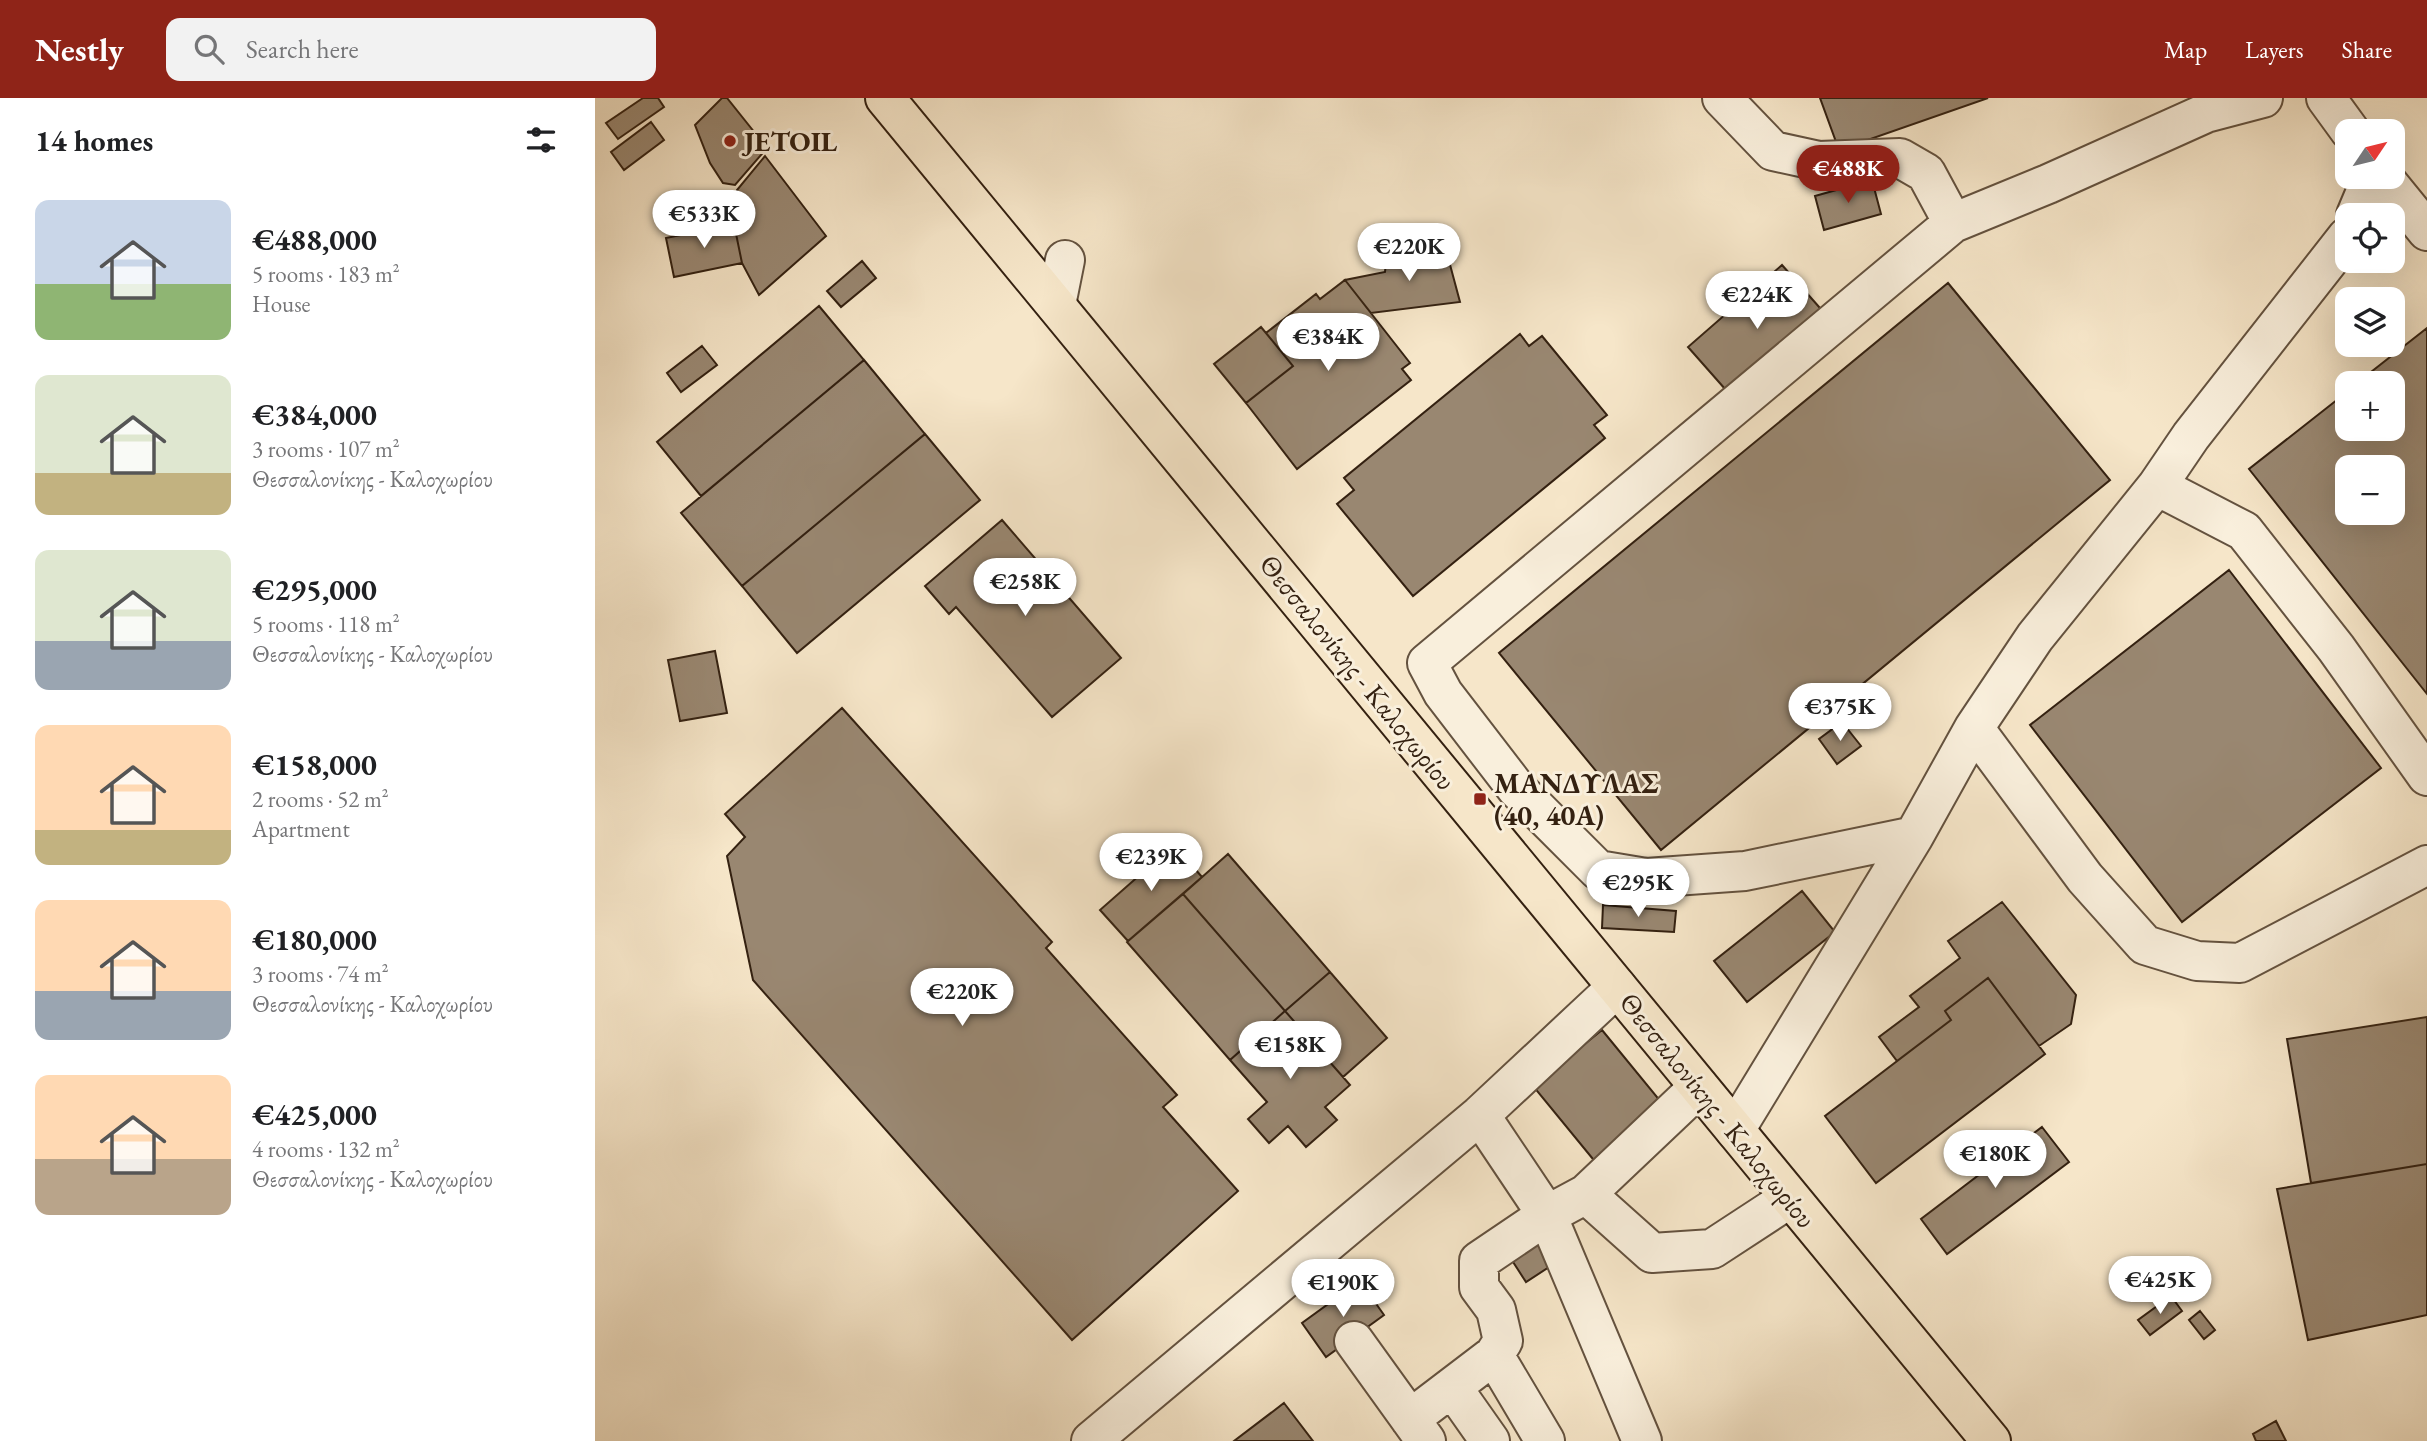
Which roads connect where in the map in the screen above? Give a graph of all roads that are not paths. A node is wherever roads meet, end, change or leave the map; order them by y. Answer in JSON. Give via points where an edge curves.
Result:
{"nodes":[{"id":1,"x":885,"y":98,"type":"edge"},
{"id":2,"x":1722,"y":98,"type":"edge"},
{"id":3,"x":2263,"y":98,"type":"edge"},
{"id":4,"x":2326,"y":98,"type":"edge"},
{"id":5,"x":2341,"y":119,"type":"edge"},
{"id":6,"x":2393,"y":189,"type":"edge"},
{"id":7,"x":1953,"y":223,"type":"junction"},
{"id":8,"x":2427,"y":231,"type":"edge"},
{"id":9,"x":2335,"y":252,"type":"edge"},
{"id":10,"x":1065,"y":260,"type":"dead end"},
{"id":11,"x":1056,"y":305,"type":"junction"},
{"id":12,"x":2157,"y":486,"type":"junction"},
{"id":13,"x":1974,"y":728,"type":"junction"},
{"id":14,"x":2427,"y":776,"type":"edge"},
{"id":15,"x":1914,"y":836,"type":"junction"},
{"id":16,"x":2427,"y":865,"type":"edge"},
{"id":17,"x":1617,"y":987,"type":"junction"},
{"id":18,"x":1699,"y":1087,"type":"junction"},
{"id":19,"x":1480,"y":1115,"type":"junction"},
{"id":20,"x":1735,"y":1130,"type":"junction"},
{"id":21,"x":1586,"y":1194,"type":"junction"},
{"id":22,"x":1790,"y":1198,"type":"junction"},
{"id":23,"x":1547,"y":1215,"type":"junction"},
{"id":24,"x":1354,"y":1342,"type":"dead end"},
{"id":25,"x":1494,"y":1355,"type":"junction"},
{"id":26,"x":1451,"y":1387,"type":"junction"},
{"id":27,"x":1418,"y":1430,"type":"edge"},
{"id":28,"x":1091,"y":1441,"type":"edge"},
{"id":29,"x":1490,"y":1441,"type":"edge"},
{"id":30,"x":1545,"y":1441,"type":"edge"},
{"id":31,"x":1642,"y":1441,"type":"edge"},
{"id":32,"x":1991,"y":1441,"type":"edge"}],
"edges":[{"from":1,"to":11,"type":"main road","name":"Θεσσαλονίκης - Καλοχωρίου"},
{"from":2,"to":7,"type":"street","via":[[1773,151],[1819,161],[1900,159],[1926,173]]},
{"from":3,"to":7,"type":"street","via":[[2206,113]]},
{"from":4,"to":5,"type":"street"},
{"from":6,"to":8,"type":"street"},
{"from":7,"to":15,"type":"street","via":[[1427,663],[1443,693],[1516,788],[1598,870],[1646,878],[1745,871]]},
{"from":9,"to":12,"type":"street"},
{"from":10,"to":11,"type":"street"},
{"from":11,"to":17,"type":"main road","name":"Θεσσαλονίκης - Καλοχωρίου"},
{"from":12,"to":13,"type":"street","via":[[2035,637]]},
{"from":12,"to":14,"type":"street","via":[[2244,531],[2336,648]]},
{"from":13,"to":15,"type":"street"},
{"from":13,"to":16,"type":"street","via":[[2085,878],[2145,945],[2197,961],[2241,963]]},
{"from":15,"to":20,"type":"street"},
{"from":17,"to":18,"type":"main road","name":"Θεσσαλονίκης - Καλοχωρίου"},
{"from":17,"to":19,"type":"street"},
{"from":18,"to":20,"type":"main road","name":"Θεσσαλονίκης - Καλοχωρίου"},
{"from":18,"to":21,"type":"street"},
{"from":19,"to":23,"type":"street"},
{"from":19,"to":28,"type":"street"},
{"from":20,"to":22,"type":"main road","name":"Θεσσαλονίκης - Καλοχωρίου"},
{"from":21,"to":22,"type":"street","via":[[1651,1252],[1712,1249]]},
{"from":21,"to":23,"type":"street"},
{"from":22,"to":32,"type":"main road","name":"Θεσσαλονίκης - Καλοχωρίου"},
{"from":23,"to":25,"type":"street","via":[[1479,1261],[1479,1287],[1503,1329],[1503,1341]]},
{"from":23,"to":31,"type":"street"},
{"from":24,"to":27,"type":"street"},
{"from":25,"to":26,"type":"street"},
{"from":25,"to":30,"type":"street"},
{"from":26,"to":27,"type":"street"},
{"from":26,"to":29,"type":"street"}]}
